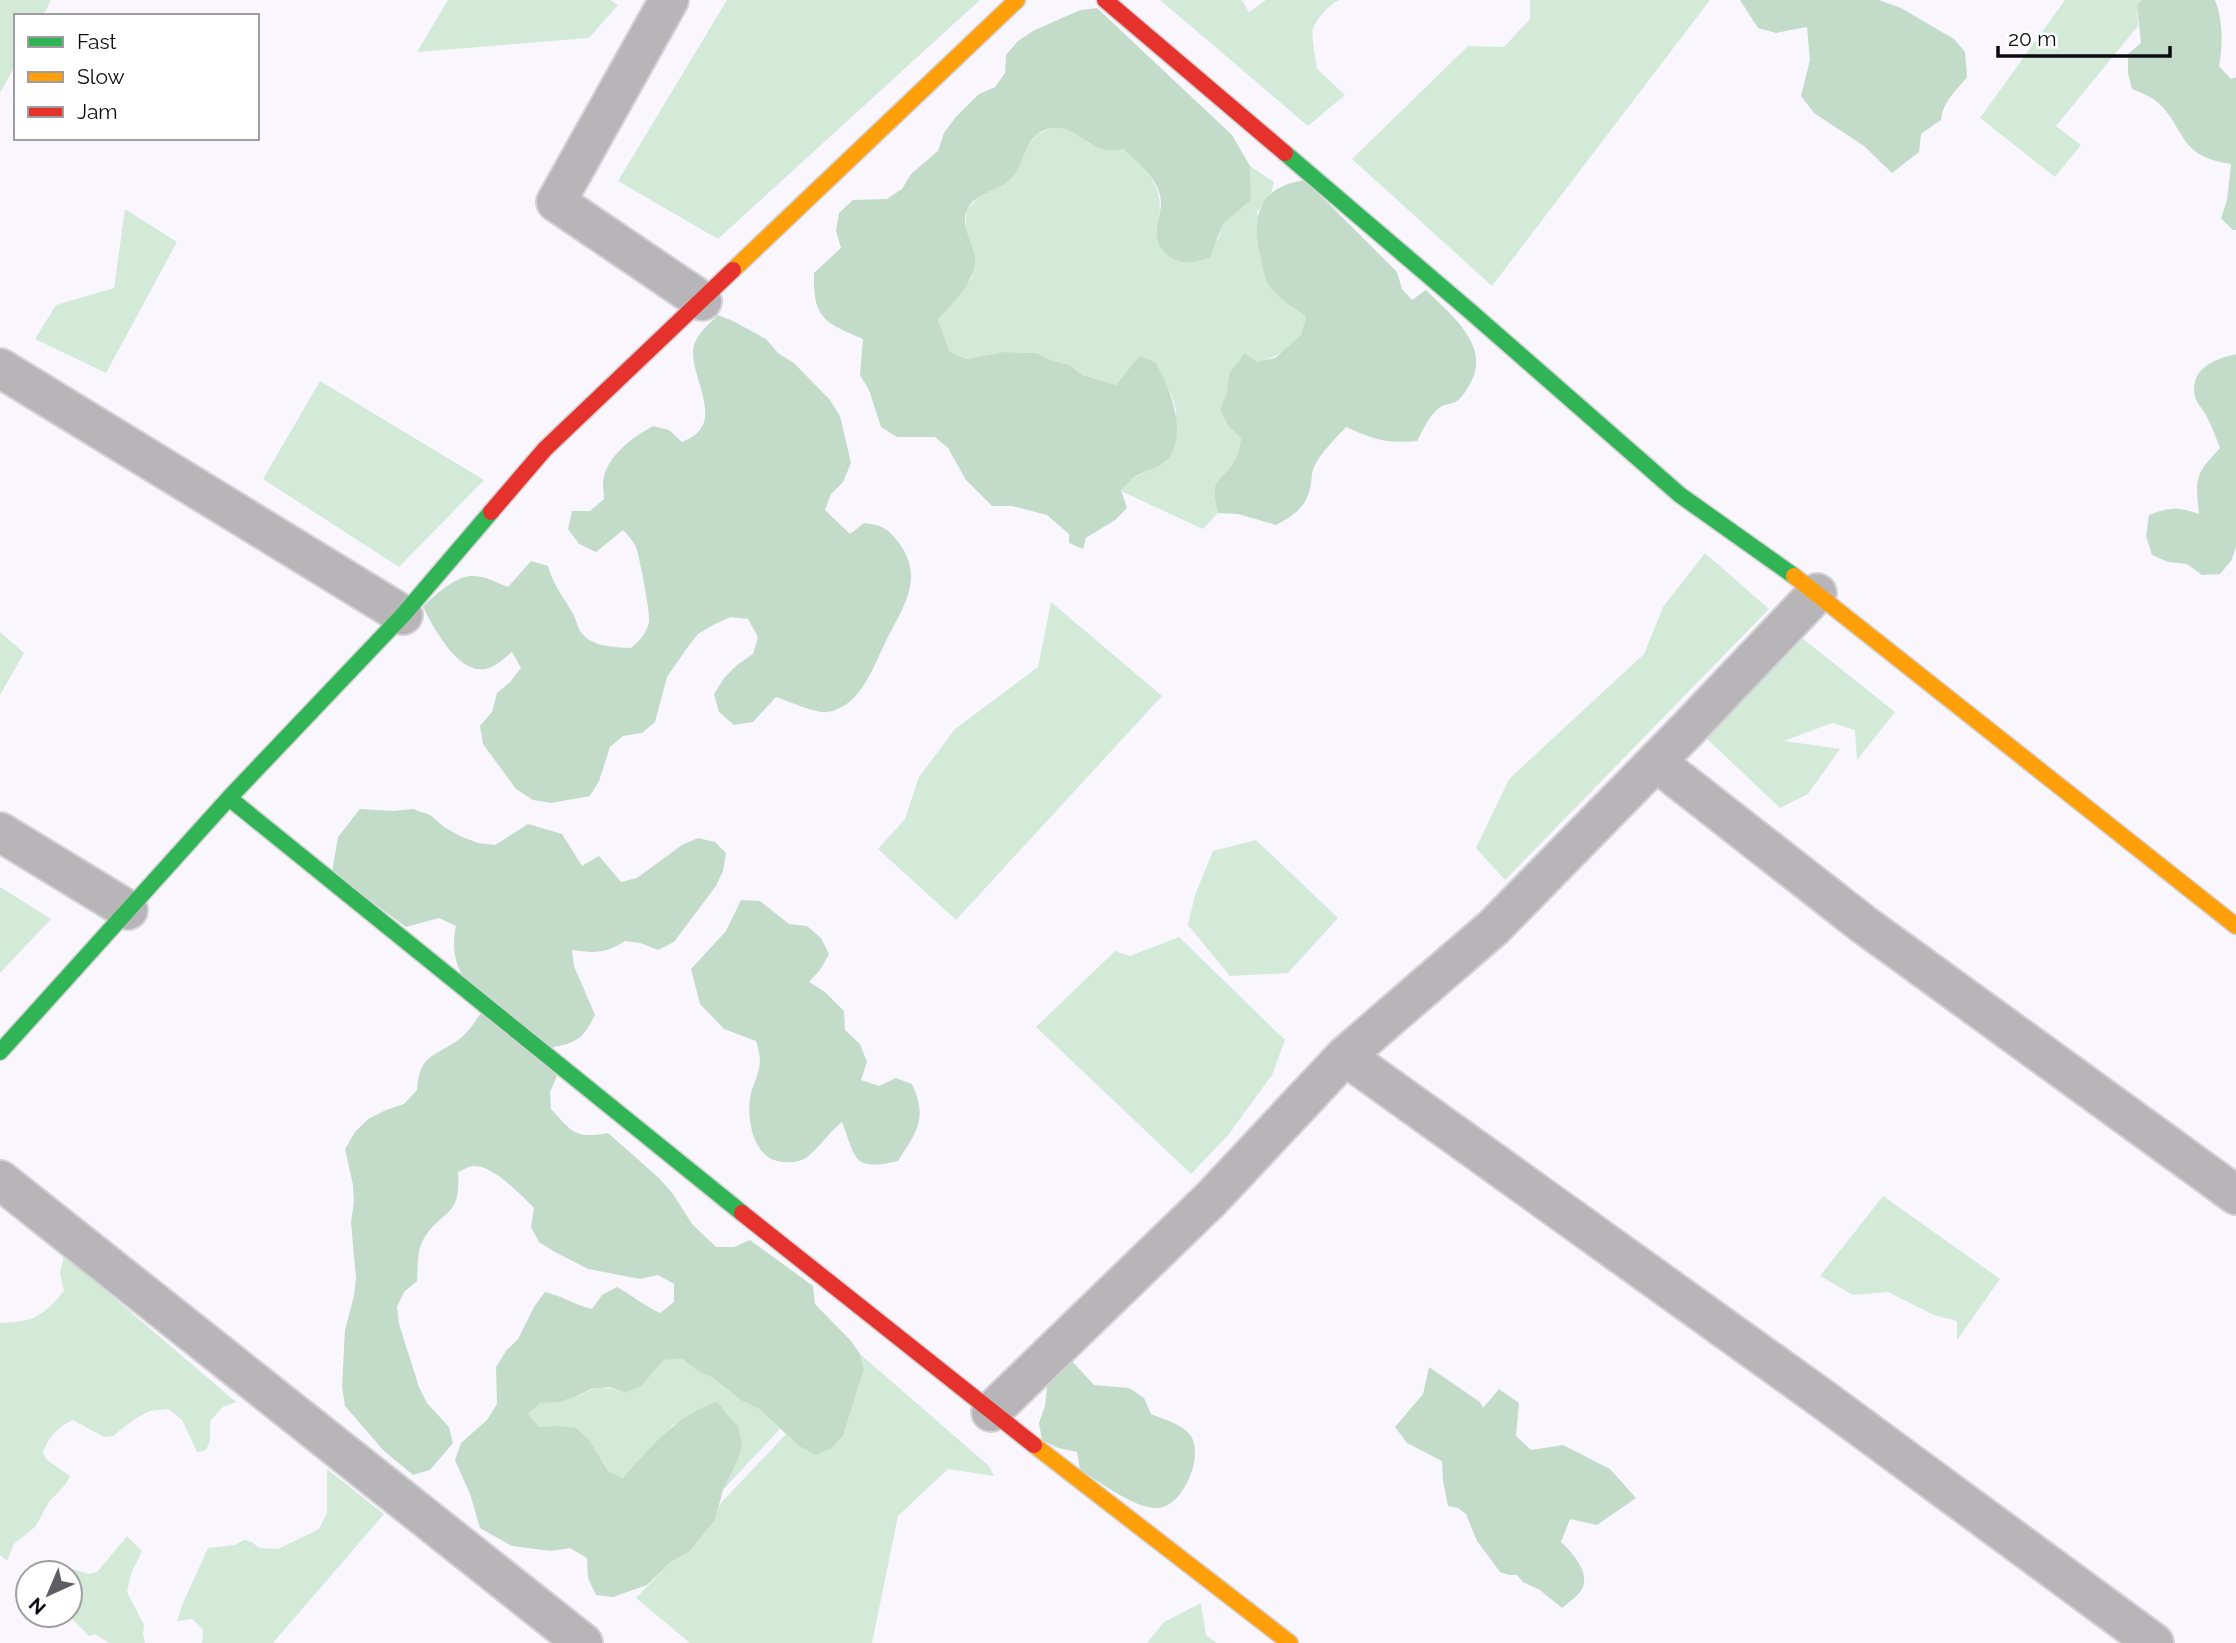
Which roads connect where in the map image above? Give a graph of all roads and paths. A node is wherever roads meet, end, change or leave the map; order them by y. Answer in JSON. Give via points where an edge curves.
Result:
{"nodes":[{"id":1,"x":668,"y":0,"type":"edge"},
{"id":2,"x":1017,"y":0,"type":"edge"},
{"id":3,"x":1105,"y":0,"type":"edge"},
{"id":4,"x":702,"y":301,"type":"junction"},
{"id":5,"x":0,"y":368,"type":"edge"},
{"id":6,"x":1817,"y":593,"type":"junction"},
{"id":7,"x":403,"y":615,"type":"junction"},
{"id":8,"x":1657,"y":762,"type":"junction"},
{"id":9,"x":229,"y":798,"type":"junction"},
{"id":10,"x":0,"y":832,"type":"edge"},
{"id":11,"x":128,"y":910,"type":"junction"},
{"id":12,"x":2236,"y":926,"type":"edge"},
{"id":13,"x":0,"y":1052,"type":"edge"},
{"id":14,"x":1345,"y":1056,"type":"junction"},
{"id":15,"x":0,"y":1180,"type":"edge"},
{"id":16,"x":2236,"y":1195,"type":"edge"},
{"id":17,"x":991,"y":1412,"type":"junction"},
{"id":18,"x":583,"y":1643,"type":"edge"},
{"id":19,"x":1290,"y":1643,"type":"edge"},
{"id":20,"x":2154,"y":1643,"type":"edge"}],
"edges":[{"from":1,"to":4,"type":"street","via":[[556,202]]},
{"from":2,"to":4,"type":"street"},
{"from":3,"to":6,"type":"street","via":[[1680,495]]},
{"from":4,"to":7,"type":"street","via":[[545,449]]},
{"from":5,"to":7,"type":"street"},
{"from":6,"to":8,"type":"street"},
{"from":6,"to":12,"type":"street"},
{"from":7,"to":9,"type":"street"},
{"from":8,"to":14,"type":"street","via":[[1494,927]]},
{"from":8,"to":16,"type":"street","via":[[1863,924]]},
{"from":9,"to":11,"type":"street"},
{"from":9,"to":17,"type":"street"},
{"from":10,"to":11,"type":"street"},
{"from":11,"to":13,"type":"street"},
{"from":14,"to":17,"type":"street","via":[[1212,1198]]},
{"from":14,"to":20,"type":"street"},
{"from":15,"to":18,"type":"street"},
{"from":17,"to":19,"type":"street"}]}
